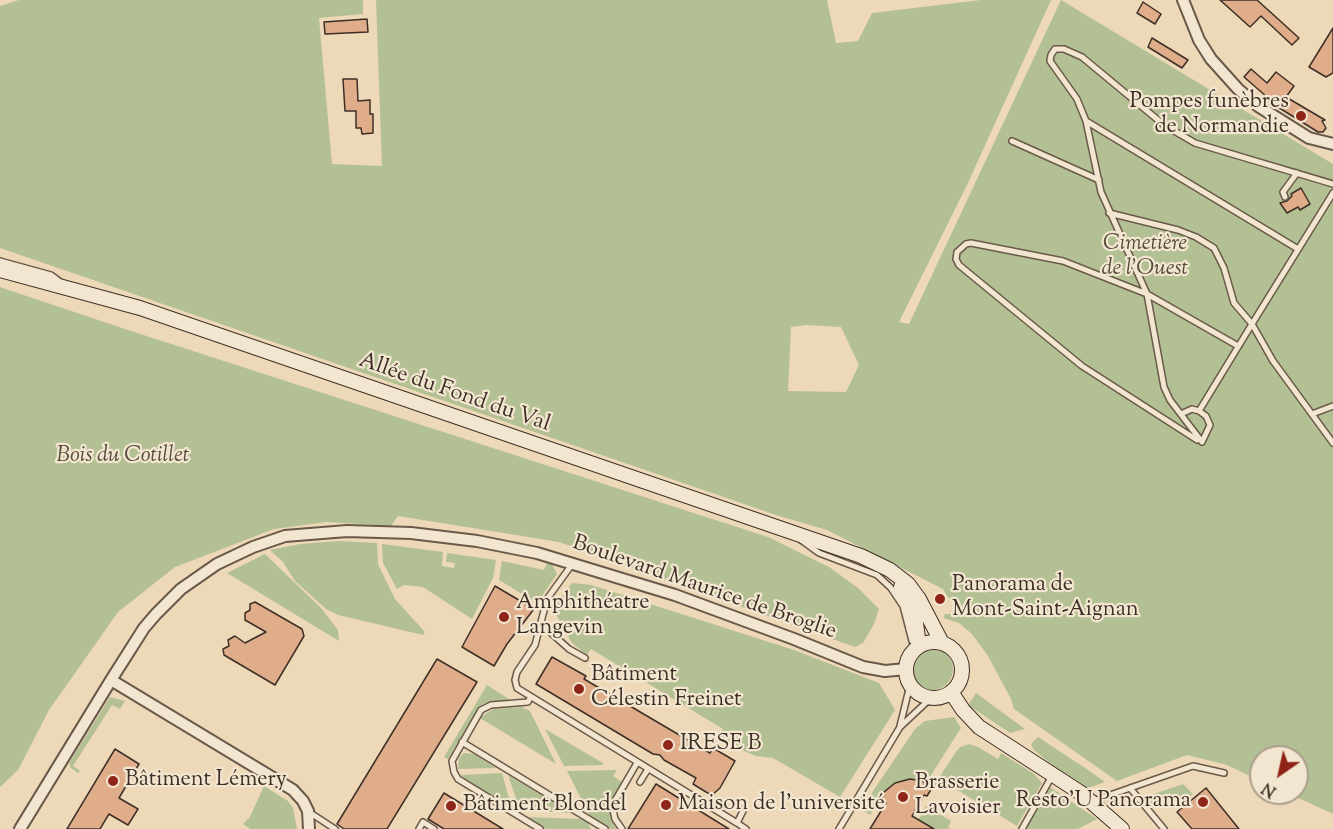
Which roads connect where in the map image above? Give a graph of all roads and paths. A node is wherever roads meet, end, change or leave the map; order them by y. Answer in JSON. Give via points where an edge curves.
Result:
{"nodes":[{"id":1,"x":1183,"y":0,"type":"edge"},
{"id":2,"x":1086,"y":121,"type":"junction"},
{"id":3,"x":1012,"y":141,"type":"dead end"},
{"id":4,"x":1333,"y":144,"type":"edge"},
{"id":5,"x":1297,"y":173,"type":"junction"},
{"id":6,"x":1099,"y":180,"type":"junction"},
{"id":7,"x":1333,"y":184,"type":"edge"},
{"id":8,"x":1333,"y":193,"type":"edge"},
{"id":9,"x":1285,"y":197,"type":"dead end"},
{"id":10,"x":1109,"y":213,"type":"junction"},
{"id":11,"x":1298,"y":249,"type":"junction"},
{"id":12,"x":0,"y":261,"type":"edge"},
{"id":13,"x":0,"y":270,"type":"edge"},
{"id":14,"x":67,"y":288,"type":"junction"},
{"id":15,"x":1147,"y":294,"type":"junction"},
{"id":16,"x":1252,"y":324,"type":"junction"},
{"id":17,"x":1238,"y":346,"type":"junction"},
{"id":18,"x":1333,"y":406,"type":"edge"},
{"id":19,"x":1199,"y":411,"type":"junction"},
{"id":20,"x":1181,"y":414,"type":"junction"},
{"id":21,"x":1312,"y":414,"type":"junction"},
{"id":22,"x":1202,"y":442,"type":"junction"},
{"id":23,"x":1333,"y":442,"type":"edge"},
{"id":24,"x":793,"y":532,"type":"junction"},
{"id":25,"x":573,"y":563,"type":"junction"},
{"id":26,"x":890,"y":570,"type":"junction"},
{"id":27,"x":541,"y":624,"type":"junction"},
{"id":28,"x":942,"y":643,"type":"junction"},
{"id":29,"x":916,"y":648,"type":"junction"},
{"id":30,"x":585,"y":658,"type":"dead end"},
{"id":31,"x":906,"y":669,"type":"junction"},
{"id":32,"x":111,"y":680,"type":"junction"},
{"id":33,"x":910,"y":685,"type":"junction"},
{"id":34,"x":951,"y":692,"type":"junction"},
{"id":35,"x":530,"y":698,"type":"junction"},
{"id":36,"x":931,"y":698,"type":"junction"},
{"id":37,"x":900,"y":727,"type":"junction"},
{"id":38,"x":462,"y":742,"type":"junction"},
{"id":39,"x":637,"y":763,"type":"junction"},
{"id":40,"x":648,"y":769,"type":"junction"},
{"id":41,"x":1224,"y":773,"type":"dead end"},
{"id":42,"x":1053,"y":775,"type":"junction"},
{"id":43,"x":640,"y":782,"type":"dead end"},
{"id":44,"x":1130,"y":788,"type":"junction"},
{"id":45,"x":1092,"y":801,"type":"junction"},
{"id":46,"x":744,"y":809,"type":"dead end"},
{"id":47,"x":308,"y":811,"type":"junction"},
{"id":48,"x":737,"y":823,"type":"junction"},
{"id":49,"x":20,"y":829,"type":"edge"},
{"id":50,"x":309,"y":829,"type":"edge"},
{"id":51,"x":335,"y":829,"type":"edge"},
{"id":52,"x":419,"y":829,"type":"edge"},
{"id":53,"x":434,"y":829,"type":"edge"},
{"id":54,"x":540,"y":829,"type":"edge"},
{"id":55,"x":605,"y":829,"type":"edge"},
{"id":56,"x":622,"y":829,"type":"edge"},
{"id":57,"x":746,"y":829,"type":"edge"},
{"id":58,"x":839,"y":829,"type":"edge"},
{"id":59,"x":1022,"y":829,"type":"edge"},
{"id":60,"x":1122,"y":829,"type":"edge"},
{"id":61,"x":1164,"y":829,"type":"edge"}],
"edges":[{"from":1,"to":4,"type":"street","via":[[1199,40],[1238,90],[1309,138]]},
{"from":2,"to":5,"type":"lane","via":[[1077,99],[1050,61],[1055,49],[1082,57],[1164,125],[1187,139]]},
{"from":2,"to":6,"type":"lane"},
{"from":2,"to":11,"type":"lane"},
{"from":3,"to":6,"type":"lane"},
{"from":5,"to":7,"type":"lane"},
{"from":5,"to":9,"type":"lane","via":[[1283,192]]},
{"from":6,"to":10,"type":"lane"},
{"from":8,"to":11,"type":"lane"},
{"from":10,"to":15,"type":"lane"},
{"from":10,"to":16,"type":"lane","via":[[1178,230],[1214,248],[1234,303]]},
{"from":11,"to":16,"type":"lane"},
{"from":12,"to":14,"type":"lane","via":[[51,275]]},
{"from":13,"to":14,"type":"street","name":"Allée du Fond du Val"},
{"from":14,"to":24,"type":"street","name":"Allée du Fond du Val","via":[[140,308]]},
{"from":15,"to":17,"type":"lane"},
{"from":15,"to":20,"type":"lane","via":[[1164,387]]},
{"from":15,"to":22,"type":"lane","via":[[1063,261],[972,243],[957,252],[958,265],[1082,366]]},
{"from":16,"to":17,"type":"lane"},
{"from":16,"to":21,"type":"lane"},
{"from":17,"to":19,"type":"lane"},
{"from":18,"to":21,"type":"lane"},
{"from":19,"to":20,"type":"lane","via":[[1192,409]]},
{"from":19,"to":22,"type":"lane","via":[[1210,425]]},
{"from":20,"to":22,"type":"lane"},
{"from":21,"to":23,"type":"lane"},
{"from":24,"to":26,"type":"street","name":"Allée du Fond du Val"},
{"from":24,"to":29,"type":"lane","via":[[813,549],[877,575],[891,588],[903,606]]},
{"from":25,"to":27,"type":"lane","via":[[548,599]]},
{"from":25,"to":31,"type":"street","name":"Boulevard Maurice de Broglie","via":[[702,604],[863,667]]},
{"from":25,"to":32,"type":"street","name":"Boulevard Maurice de Broglie","via":[[504,546],[411,533],[347,531],[277,538],[216,564],[181,589],[144,628]]},
{"from":26,"to":28,"type":"street","name":"Allée du Fond du Val","via":[[919,599]]},
{"from":26,"to":29,"type":"street","via":[[911,606]]},
{"from":27,"to":30,"type":"lane"},
{"from":27,"to":35,"type":"lane","via":[[535,645],[515,680],[517,688]]},
{"from":28,"to":29,"type":"street","via":[[930,642]]},
{"from":28,"to":34,"type":"street","via":[[956,653],[961,663],[960,681]]},
{"from":29,"to":31,"type":"street"},
{"from":31,"to":33,"type":"street"},
{"from":32,"to":47,"type":"street","via":[[293,790]]},
{"from":32,"to":49,"type":"street","name":"Boulevard Maurice de Broglie"},
{"from":33,"to":36,"type":"street"},
{"from":33,"to":37,"type":"lane"},
{"from":34,"to":36,"type":"street"},
{"from":34,"to":42,"type":"street","via":[[978,728]]},
{"from":35,"to":38,"type":"lane","via":[[528,702],[491,705],[480,710]]},
{"from":35,"to":39,"type":"lane"},
{"from":36,"to":37,"type":"lane"},
{"from":37,"to":58,"type":"lane"},
{"from":38,"to":54,"type":"lane","via":[[452,761],[455,776]]},
{"from":38,"to":55,"type":"lane"},
{"from":39,"to":40,"type":"lane"},
{"from":39,"to":56,"type":"lane","via":[[616,799],[615,819]]},
{"from":40,"to":43,"type":"lane"},
{"from":40,"to":48,"type":"lane"},
{"from":41,"to":44,"type":"lane","via":[[1193,766]]},
{"from":42,"to":45,"type":"street"},
{"from":42,"to":59,"type":"lane"},
{"from":44,"to":45,"type":"lane"},
{"from":44,"to":61,"type":"lane"},
{"from":45,"to":60,"type":"street"},
{"from":46,"to":48,"type":"lane"},
{"from":47,"to":50,"type":"street"},
{"from":47,"to":51,"type":"lane"},
{"from":48,"to":57,"type":"lane"},
{"from":52,"to":53,"type":"lane","via":[[423,822]]}]}
